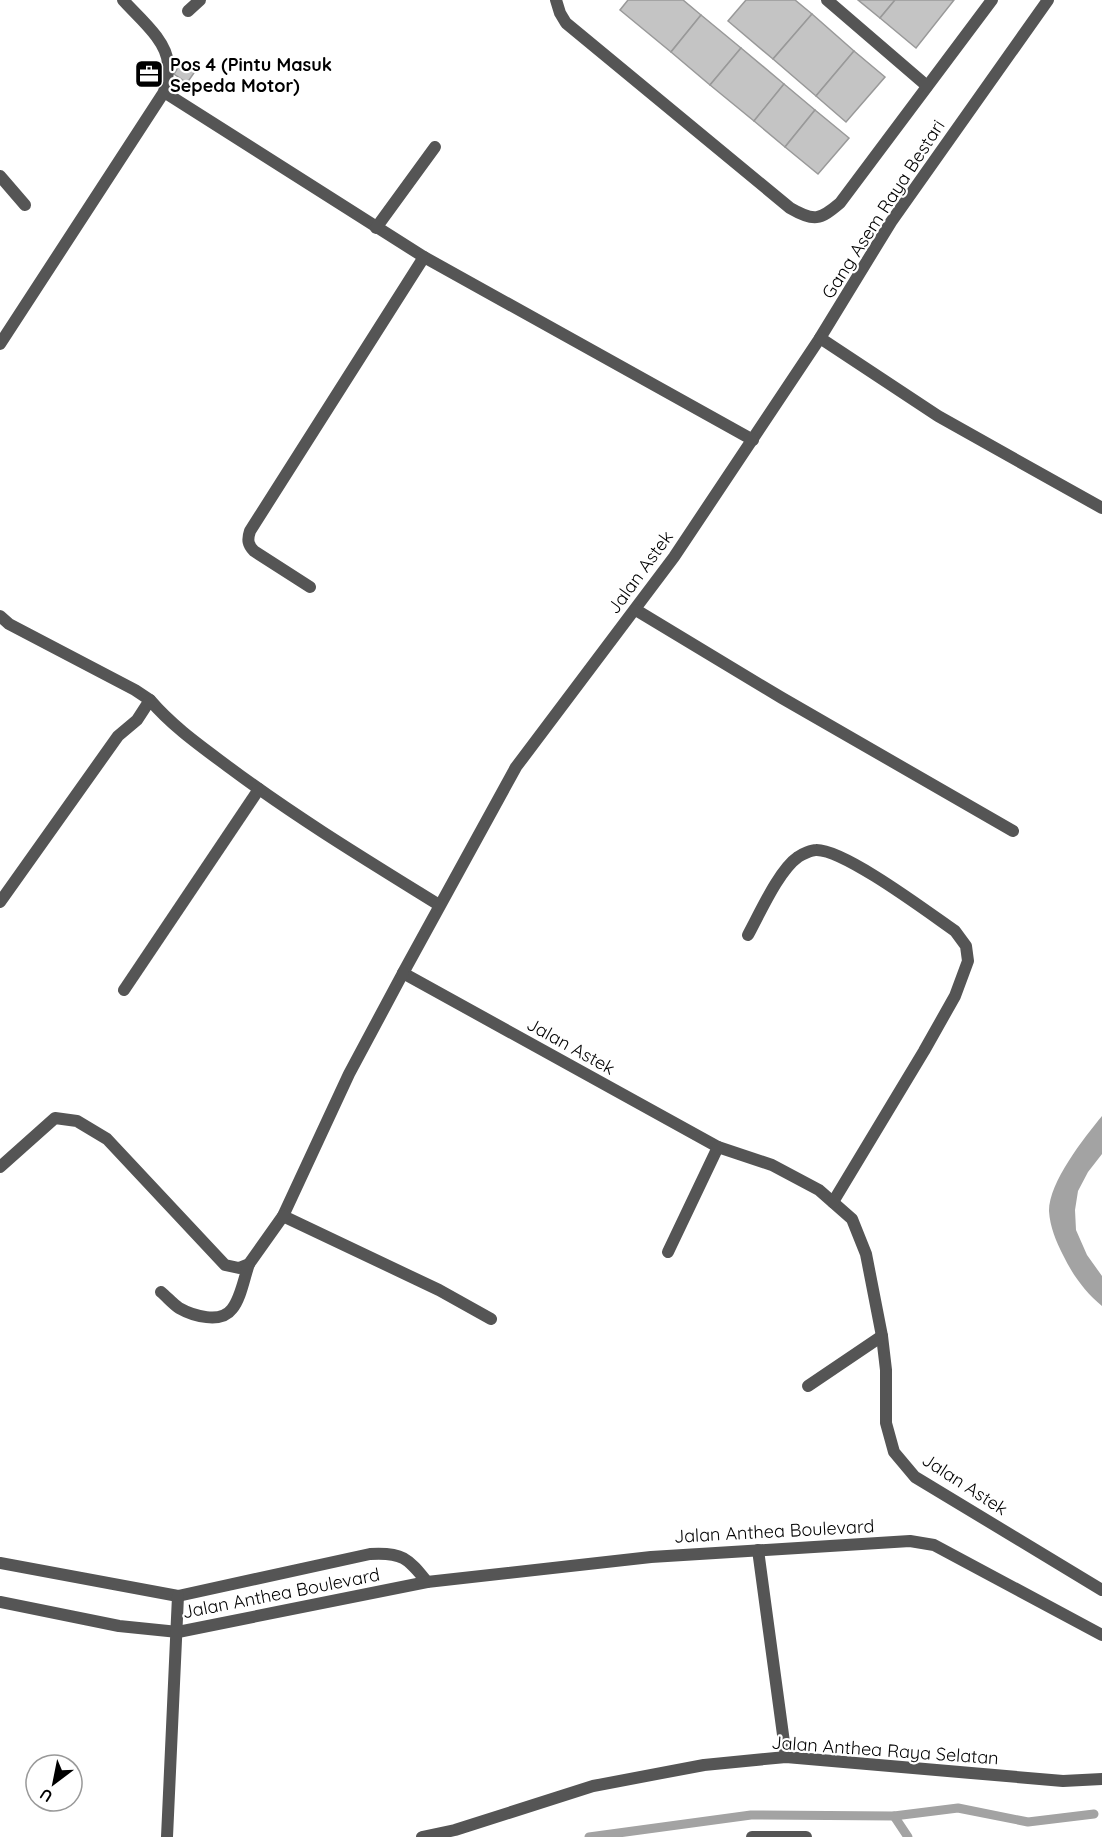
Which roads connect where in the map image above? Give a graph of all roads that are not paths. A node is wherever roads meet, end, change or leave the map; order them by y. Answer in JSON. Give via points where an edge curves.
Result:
{"nodes":[{"id":1,"x":123,"y":0,"type":"edge"},
{"id":2,"x":200,"y":0,"type":"edge"},
{"id":3,"x":556,"y":0,"type":"edge"},
{"id":4,"x":827,"y":0,"type":"edge"},
{"id":5,"x":992,"y":0,"type":"edge"},
{"id":6,"x":1048,"y":0,"type":"edge"},
{"id":7,"x":188,"y":11,"type":"dead end"},
{"id":8,"x":927,"y":86,"type":"junction"},
{"id":9,"x":164,"y":92,"type":"junction"},
{"id":10,"x":435,"y":147,"type":"dead end"},
{"id":11,"x":0,"y":176,"type":"edge"},
{"id":12,"x":25,"y":205,"type":"dead end"},
{"id":13,"x":376,"y":228,"type":"junction"},
{"id":14,"x":424,"y":257,"type":"junction"},
{"id":15,"x":820,"y":338,"type":"junction"},
{"id":16,"x":0,"y":344,"type":"edge"},
{"id":17,"x":753,"y":440,"type":"junction"},
{"id":18,"x":1102,"y":508,"type":"edge"},
{"id":19,"x":310,"y":587,"type":"dead end"},
{"id":20,"x":636,"y":610,"type":"junction"},
{"id":21,"x":0,"y":616,"type":"edge"},
{"id":22,"x":150,"y":700,"type":"junction"},
{"id":23,"x":258,"y":789,"type":"junction"},
{"id":24,"x":1012,"y":831,"type":"dead end"},
{"id":25,"x":0,"y":902,"type":"edge"},
{"id":26,"x":440,"y":905,"type":"junction"},
{"id":27,"x":748,"y":934,"type":"dead end"},
{"id":28,"x":403,"y":973,"type":"junction"},
{"id":29,"x":124,"y":990,"type":"dead end"},
{"id":30,"x":718,"y":1147,"type":"junction"},
{"id":31,"x":0,"y":1167,"type":"edge"},
{"id":32,"x":832,"y":1202,"type":"junction"},
{"id":33,"x":283,"y":1216,"type":"junction"},
{"id":34,"x":668,"y":1252,"type":"dead end"},
{"id":35,"x":249,"y":1264,"type":"junction"},
{"id":36,"x":161,"y":1292,"type":"dead end"},
{"id":37,"x":491,"y":1319,"type":"dead end"},
{"id":38,"x":882,"y":1336,"type":"junction"},
{"id":39,"x":808,"y":1386,"type":"dead end"},
{"id":40,"x":758,"y":1550,"type":"junction"},
{"id":41,"x":0,"y":1563,"type":"edge"},
{"id":42,"x":427,"y":1582,"type":"junction"},
{"id":43,"x":1102,"y":1590,"type":"edge"},
{"id":44,"x":178,"y":1596,"type":"junction"},
{"id":45,"x":0,"y":1602,"type":"edge"},
{"id":46,"x":178,"y":1632,"type":"junction"},
{"id":47,"x":1102,"y":1635,"type":"edge"},
{"id":48,"x":786,"y":1757,"type":"junction"},
{"id":49,"x":1102,"y":1779,"type":"edge"},
{"id":50,"x":167,"y":1837,"type":"edge"},
{"id":51,"x":423,"y":1837,"type":"edge"},
{"id":52,"x":752,"y":1837,"type":"edge"},
{"id":53,"x":806,"y":1837,"type":"edge"}],
"edges":[{"from":1,"to":9,"type":"street","via":[[166,52]]},
{"from":2,"to":7,"type":"street"},
{"from":3,"to":8,"type":"street","via":[[566,23],[790,208],[814,218],[824,216],[840,203]]},
{"from":4,"to":8,"type":"street"},
{"from":5,"to":8,"type":"street"},
{"from":6,"to":15,"type":"street","name":"Gang Asem Raya Bestari","via":[[891,222]]},
{"from":9,"to":13,"type":"street"},
{"from":9,"to":16,"type":"street"},
{"from":10,"to":13,"type":"street"},
{"from":11,"to":12,"type":"street"},
{"from":13,"to":14,"type":"street"},
{"from":14,"to":17,"type":"street"},
{"from":14,"to":19,"type":"street","via":[[247,537],[254,552]]},
{"from":15,"to":17,"type":"street","name":"Gang Asem Raya Bestari"},
{"from":15,"to":18,"type":"street","via":[[938,416]]},
{"from":17,"to":20,"type":"street","name":"Jalan Astek"},
{"from":20,"to":24,"type":"street"},
{"from":20,"to":26,"type":"street","name":"Jalan Astek","via":[[516,767]]},
{"from":21,"to":22,"type":"street"},
{"from":22,"to":23,"type":"street","via":[[165,717]]},
{"from":22,"to":25,"type":"street","via":[[137,720],[118,735]]},
{"from":23,"to":26,"type":"street"},
{"from":23,"to":29,"type":"street"},
{"from":26,"to":28,"type":"street","name":"Jalan Astek"},
{"from":27,"to":32,"type":"street","via":[[779,879],[798,857],[815,850],[862,868],[955,931],[966,946],[968,961],[954,996]]},
{"from":28,"to":30,"type":"street","name":"Jalan Astek"},
{"from":28,"to":33,"type":"street","via":[[349,1074]]},
{"from":30,"to":32,"type":"street","name":"Jalan Astek","via":[[772,1166],[819,1190]]},
{"from":30,"to":34,"type":"street"},
{"from":31,"to":35,"type":"street","via":[[55,1118],[77,1121],[107,1139],[225,1265],[239,1268]]},
{"from":32,"to":38,"type":"street","name":"Jalan Astek","via":[[852,1219],[866,1254]]},
{"from":33,"to":35,"type":"street"},
{"from":33,"to":37,"type":"street"},
{"from":35,"to":36,"type":"street","via":[[236,1302],[224,1317],[191,1314]]},
{"from":38,"to":39,"type":"street"},
{"from":38,"to":43,"type":"street","name":"Jalan Astek","via":[[886,1423],[894,1452],[915,1477]]},
{"from":40,"to":42,"type":"street","name":"Jalan Anthea Boulevard","via":[[651,1557]]},
{"from":40,"to":47,"type":"street","name":"Jalan Anthea Boulevard","via":[[910,1541],[934,1545]]},
{"from":40,"to":48,"type":"street"},
{"from":41,"to":44,"type":"street","name":"Jalan Anthea Boulevard"},
{"from":42,"to":44,"type":"street","name":"Jalan Anthea Boulevard","via":[[411,1562],[385,1553]]},
{"from":42,"to":46,"type":"street","name":"Jalan Anthea Boulevard"},
{"from":44,"to":46,"type":"street"},
{"from":45,"to":46,"type":"street","name":"Jalan Anthea Boulevard","via":[[119,1626]]},
{"from":46,"to":50,"type":"street"},
{"from":48,"to":49,"type":"street","name":"Jalan Anthea Raya Selatan","via":[[1063,1781]]},
{"from":48,"to":51,"type":"street","name":"Jalan Anthea Raya Selatan","via":[[704,1765],[593,1786]]},
{"from":52,"to":53,"type":"street"}]}
